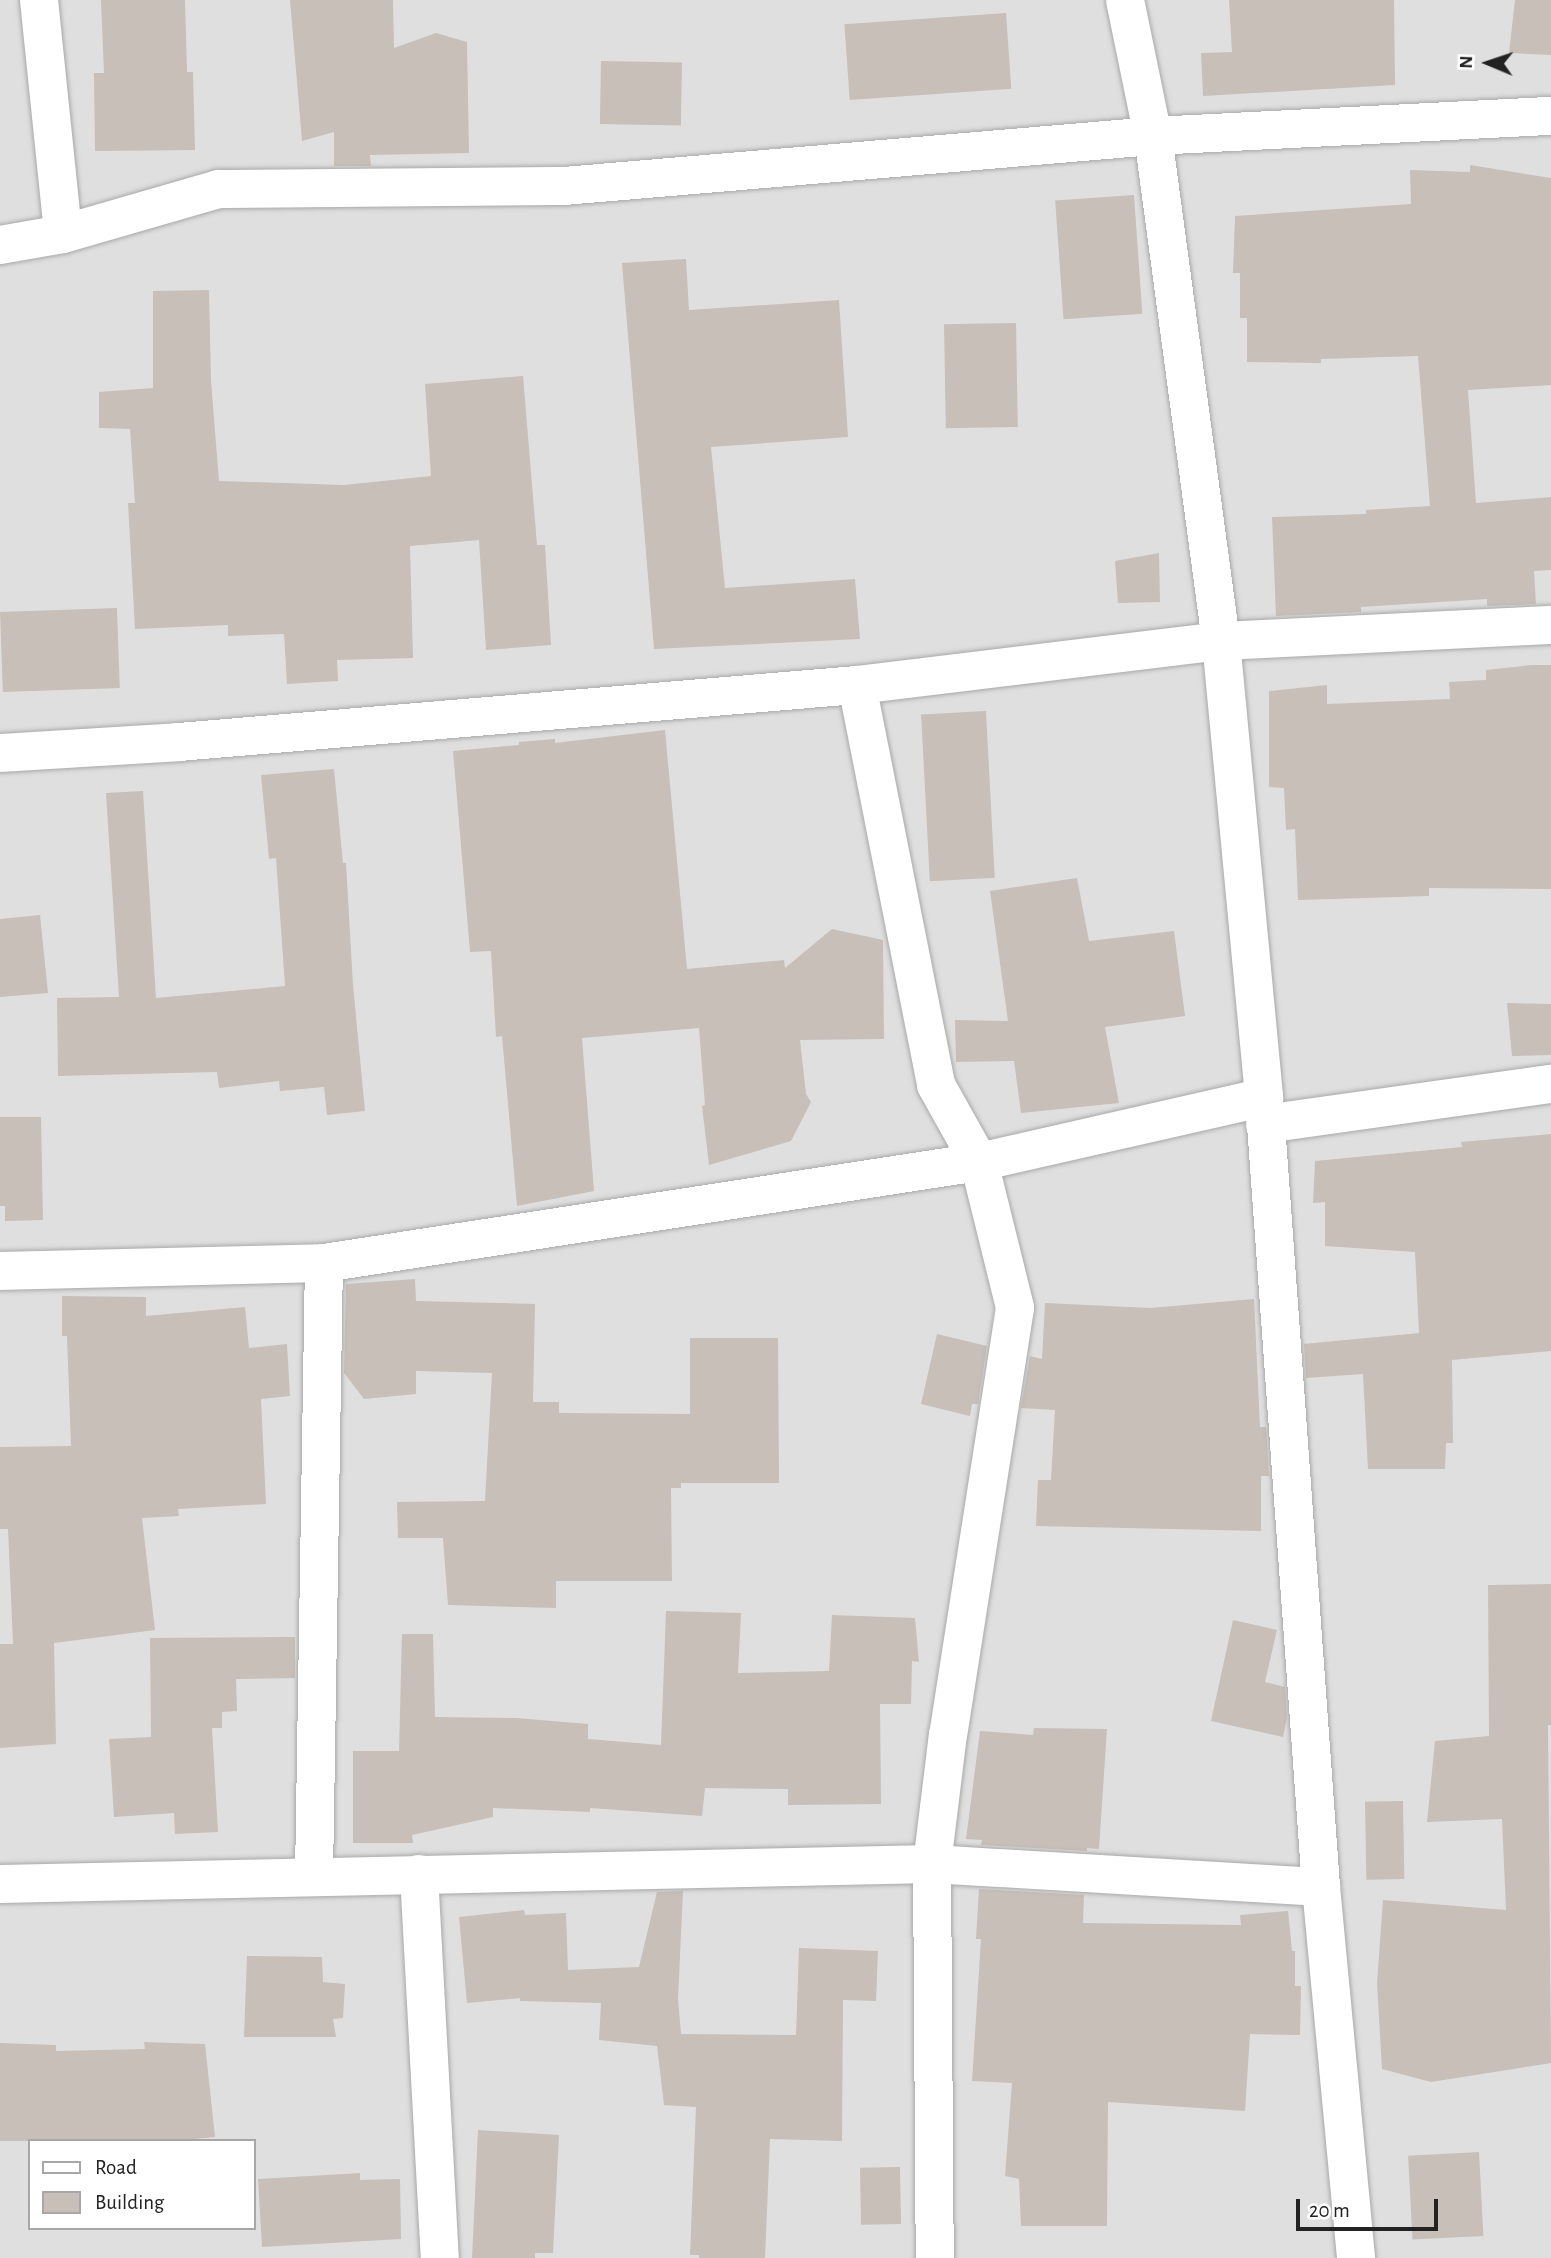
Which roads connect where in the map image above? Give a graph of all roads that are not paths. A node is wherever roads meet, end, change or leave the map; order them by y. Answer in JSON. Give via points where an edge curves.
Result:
{"nodes":[{"id":1,"x":40,"y":0,"type":"edge"},
{"id":2,"x":1125,"y":0,"type":"edge"},
{"id":3,"x":1551,"y":116,"type":"edge"},
{"id":4,"x":1153,"y":136,"type":"junction"},
{"id":5,"x":63,"y":234,"type":"junction"},
{"id":6,"x":0,"y":245,"type":"edge"},
{"id":7,"x":1551,"y":625,"type":"edge"},
{"id":8,"x":1220,"y":641,"type":"junction"},
{"id":9,"x":857,"y":685,"type":"junction"},
{"id":10,"x":0,"y":753,"type":"edge"},
{"id":11,"x":1551,"y":1084,"type":"edge"},
{"id":12,"x":1265,"y":1110,"type":"junction"},
{"id":13,"x":979,"y":1162,"type":"junction"},
{"id":14,"x":324,"y":1263,"type":"junction"},
{"id":15,"x":0,"y":1271,"type":"edge"},
{"id":16,"x":932,"y":1864,"type":"junction"},
{"id":17,"x":419,"y":1874,"type":"junction"},
{"id":18,"x":314,"y":1876,"type":"junction"},
{"id":19,"x":0,"y":1884,"type":"edge"},
{"id":20,"x":1321,"y":1887,"type":"junction"},
{"id":21,"x":440,"y":2258,"type":"edge"},
{"id":22,"x":935,"y":2258,"type":"edge"},
{"id":23,"x":1356,"y":2258,"type":"edge"}],
"edges":[{"from":1,"to":5,"type":"street"},
{"from":2,"to":4,"type":"street"},
{"from":3,"to":4,"type":"street"},
{"from":4,"to":5,"type":"street","via":[[564,186],[219,189]]},
{"from":4,"to":8,"type":"street"},
{"from":5,"to":6,"type":"street"},
{"from":7,"to":8,"type":"street"},
{"from":8,"to":9,"type":"street"},
{"from":8,"to":12,"type":"street"},
{"from":9,"to":10,"type":"street"},
{"from":9,"to":13,"type":"street","via":[[936,1085]]},
{"from":11,"to":12,"type":"street"},
{"from":12,"to":13,"type":"street"},
{"from":12,"to":20,"type":"street"},
{"from":13,"to":14,"type":"street"},
{"from":13,"to":16,"type":"street","via":[[1015,1308]]},
{"from":14,"to":15,"type":"street"},
{"from":14,"to":18,"type":"street"},
{"from":16,"to":17,"type":"street"},
{"from":16,"to":20,"type":"street"},
{"from":16,"to":22,"type":"street"},
{"from":17,"to":18,"type":"street"},
{"from":17,"to":21,"type":"street"},
{"from":18,"to":19,"type":"street"},
{"from":20,"to":23,"type":"street"}]}
